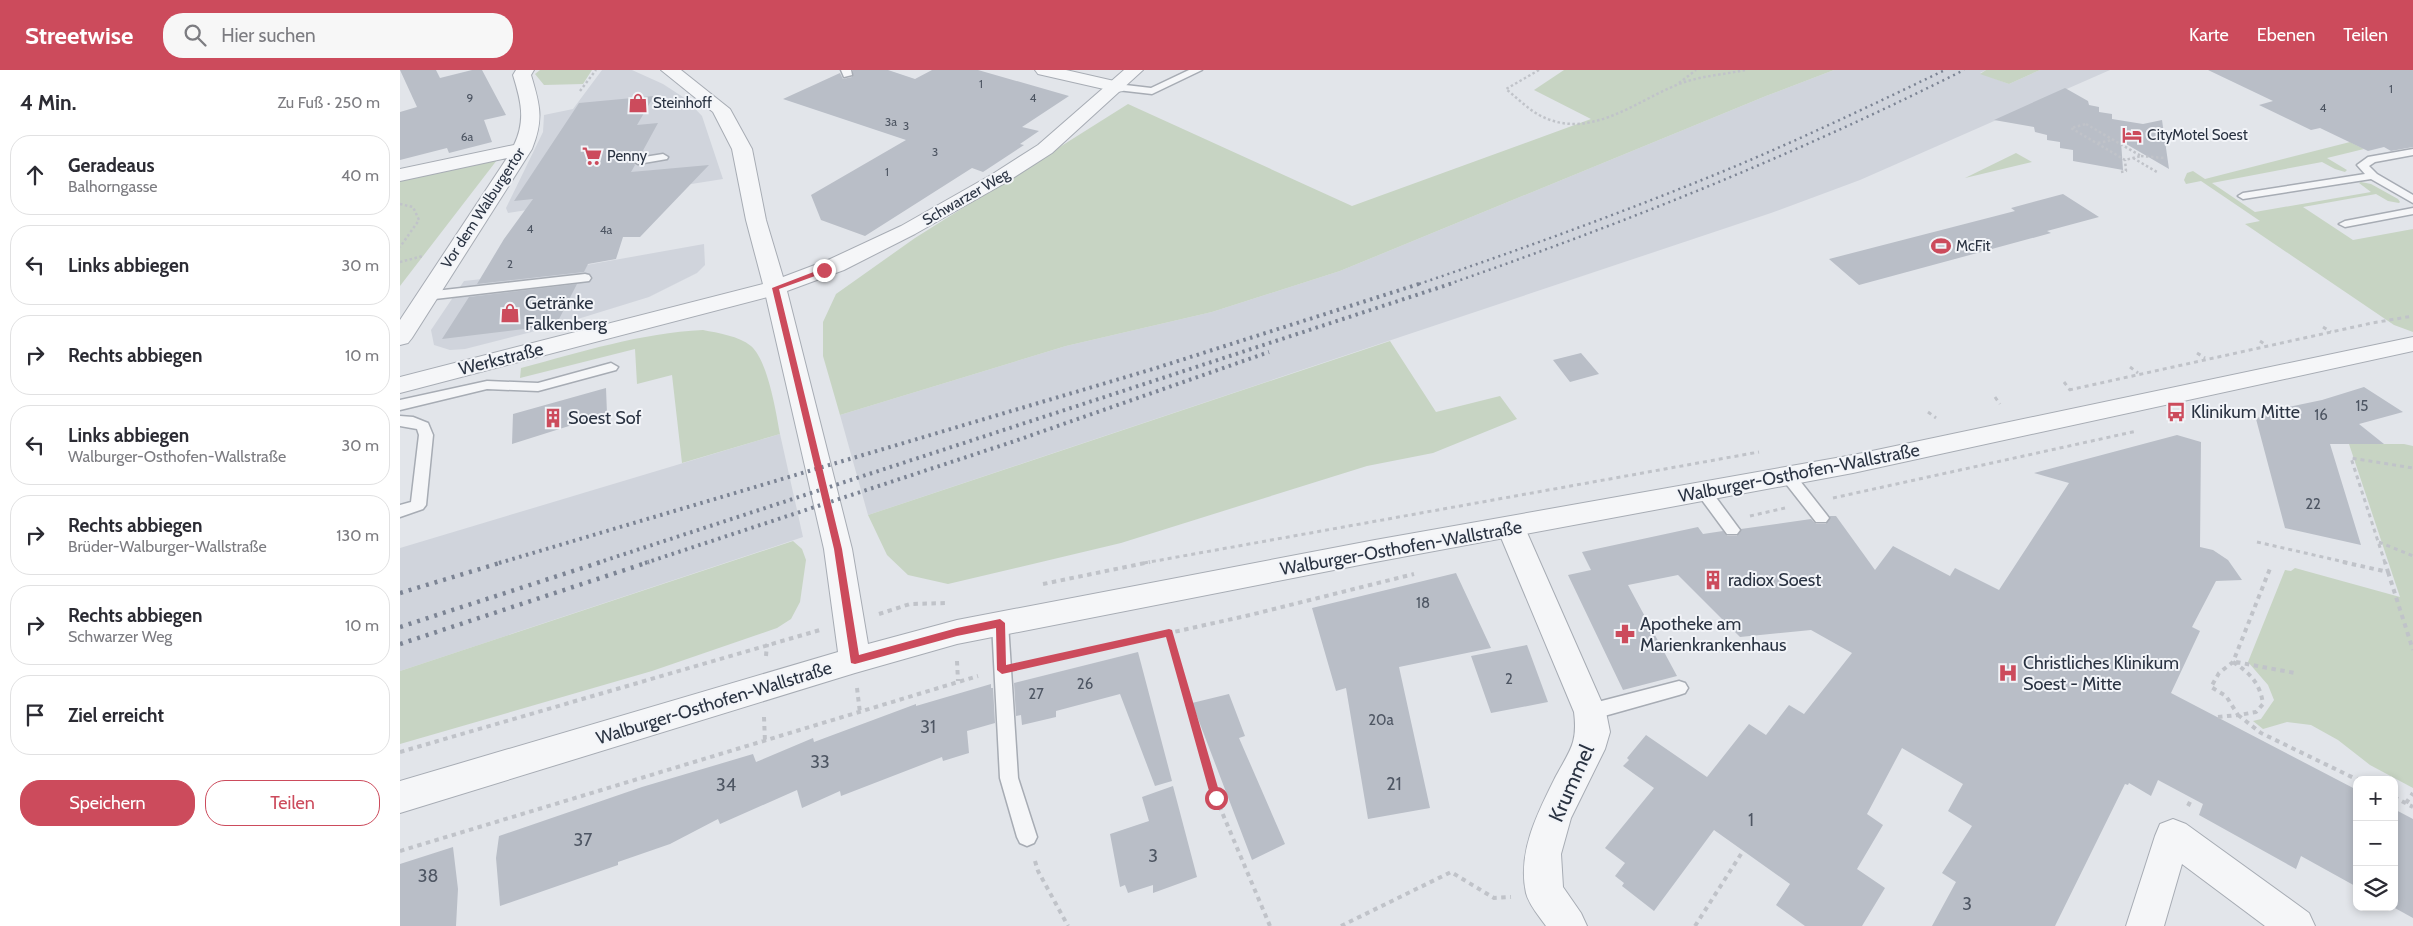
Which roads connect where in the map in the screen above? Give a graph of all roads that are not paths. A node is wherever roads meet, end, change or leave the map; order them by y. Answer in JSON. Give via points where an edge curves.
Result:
{"nodes":[{"id":1,"x":525,"y":70,"type":"edge"},
{"id":2,"x":670,"y":70,"type":"edge"},
{"id":3,"x":1044,"y":70,"type":"edge"},
{"id":4,"x":1134,"y":70,"type":"edge"},
{"id":5,"x":1198,"y":70,"type":"edge"},
{"id":6,"x":1188,"y":72,"type":"edge"},
{"id":7,"x":1117,"y":87,"type":"junction"},
{"id":8,"x":522,"y":149,"type":"junction"},
{"id":9,"x":2413,"y":152,"type":"edge"},
{"id":10,"x":664,"y":154,"type":"dead end"},
{"id":11,"x":640,"y":156,"type":"dead end"},
{"id":12,"x":400,"y":174,"type":"edge"},
{"id":13,"x":2373,"y":176,"type":"junction"},
{"id":14,"x":2243,"y":196,"type":"dead end"},
{"id":15,"x":2413,"y":200,"type":"edge"},
{"id":16,"x":2413,"y":211,"type":"edge"},
{"id":17,"x":2345,"y":224,"type":"dead end"},
{"id":18,"x":585,"y":278,"type":"dead end"},
{"id":19,"x":775,"y":288,"type":"junction"},
{"id":20,"x":426,"y":296,"type":"junction"},
{"id":21,"x":400,"y":338,"type":"edge"},
{"id":22,"x":2413,"y":344,"type":"edge"},
{"id":23,"x":611,"y":367,"type":"dead end"},
{"id":24,"x":400,"y":385,"type":"edge"},
{"id":25,"x":400,"y":404,"type":"edge"},
{"id":26,"x":400,"y":421,"type":"edge"},
{"id":27,"x":1788,"y":476,"type":"junction"},
{"id":28,"x":1704,"y":492,"type":"junction"},
{"id":29,"x":400,"y":511,"type":"edge"},
{"id":30,"x":1821,"y":518,"type":"dead end"},
{"id":31,"x":1727,"y":524,"type":"road end"},
{"id":32,"x":1511,"y":528,"type":"junction"},
{"id":33,"x":1000,"y":623,"type":"junction"},
{"id":34,"x":855,"y":660,"type":"junction"},
{"id":35,"x":1679,"y":688,"type":"dead end"},
{"id":36,"x":1590,"y":712,"type":"junction"},
{"id":37,"x":400,"y":798,"type":"edge"},
{"id":38,"x":1027,"y":837,"type":"road end"},
{"id":39,"x":1568,"y":926,"type":"edge"},
{"id":40,"x":2145,"y":926,"type":"edge"},
{"id":41,"x":2296,"y":926,"type":"edge"}],
"edges":[{"from":1,"to":8,"type":"street","name":"Vor dem Walburgertor","via":[[522,75],[534,114]]},
{"from":2,"to":19,"type":"street","via":[[721,109],[742,149],[756,220]]},
{"from":3,"to":7,"type":"street"},
{"from":4,"to":7,"type":"street","name":"Schwarzer Weg"},
{"from":5,"to":6,"type":"lane"},
{"from":6,"to":7,"type":"lane","via":[[1152,91]]},
{"from":7,"to":19,"type":"street","name":"Schwarzer Weg","via":[[1044,149],[998,179],[908,230],[836,265]]},
{"from":8,"to":12,"type":"street"},
{"from":8,"to":20,"type":"street","name":"Vor dem Walburgertor"},
{"from":9,"to":13,"type":"lane","via":[[2372,159],[2362,165]]},
{"from":10,"to":11,"type":"lane"},
{"from":13,"to":14,"type":"lane"},
{"from":13,"to":15,"type":"lane"},
{"from":16,"to":17,"type":"lane"},
{"from":18,"to":20,"type":"lane"},
{"from":19,"to":24,"type":"street","name":"Werkstraße"},
{"from":19,"to":34,"type":"street","via":[[838,549]]},
{"from":20,"to":21,"type":"street","name":"Vor dem Walburgertor"},
{"from":22,"to":27,"type":"street","name":"Walburger-Osthofen-Wallstraße"},
{"from":23,"to":25,"type":"lane","via":[[538,387],[487,385]]},
{"from":26,"to":29,"type":"lane","via":[[423,426],[426,435],[418,505]]},
{"from":27,"to":28,"type":"street","name":"Walburger-Osthofen-Wallstraße"},
{"from":27,"to":30,"type":"lane"},
{"from":28,"to":31,"type":"lane"},
{"from":28,"to":32,"type":"street","name":"Walburger-Osthofen-Wallstraße"},
{"from":32,"to":33,"type":"street","name":"Walburger-Osthofen-Wallstraße"},
{"from":32,"to":36,"type":"street","name":"Krummel"},
{"from":33,"to":34,"type":"street","name":"Walburger-Osthofen-Wallstraße"},
{"from":33,"to":38,"type":"lane","via":[[1009,778]]},
{"from":34,"to":37,"type":"street","name":"Walburger-Osthofen-Wallstraße"},
{"from":35,"to":36,"type":"lane"},
{"from":36,"to":39,"type":"street","name":"Krummel","via":[[1593,732],[1588,749],[1554,816],[1543,854],[1545,893]]},
{"from":40,"to":41,"type":"street","via":[[2173,836]]}]}
